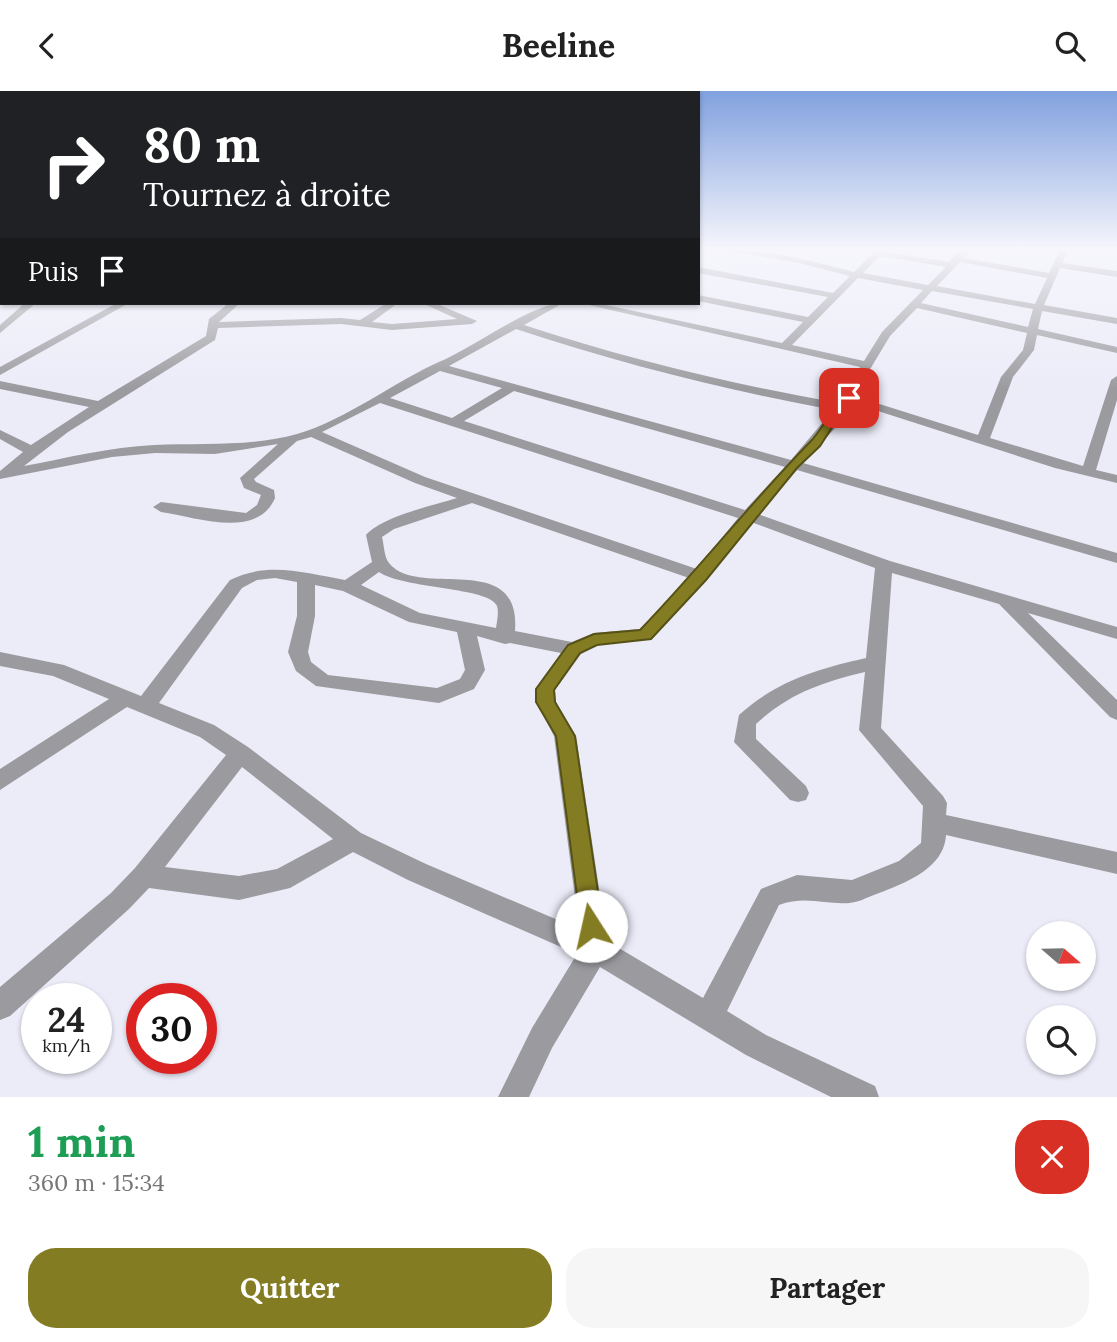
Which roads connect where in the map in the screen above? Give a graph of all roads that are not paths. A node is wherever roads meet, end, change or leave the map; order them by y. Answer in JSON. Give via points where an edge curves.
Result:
{"nodes":[{"id":1,"x":833,"y":295,"type":"edge"},
{"id":2,"x":925,"y":295,"type":"edge"},
{"id":3,"x":969,"y":295,"type":"edge"},
{"id":4,"x":1044,"y":295,"type":"edge"},
{"id":5,"x":836,"y":296,"type":"joint"},
{"id":6,"x":700,"y":298,"type":"edge"},
{"id":7,"x":29,"y":305,"type":"edge"},
{"id":8,"x":120,"y":305,"type":"edge"},
{"id":9,"x":229,"y":305,"type":"edge"},
{"id":10,"x":390,"y":305,"type":"edge"},
{"id":11,"x":432,"y":305,"type":"edge"},
{"id":12,"x":554,"y":305,"type":"edge"},
{"id":13,"x":596,"y":305,"type":"edge"},
{"id":14,"x":638,"y":305,"type":"edge"},
{"id":15,"x":917,"y":305,"type":"junction"},
{"id":16,"x":1038,"y":307,"type":"junction"},
{"id":17,"x":628,"y":311,"type":"junction"},
{"id":18,"x":811,"y":321,"type":"junction"},
{"id":19,"x":1117,"y":321,"type":"edge"},
{"id":20,"x":363,"y":323,"type":"junction"},
{"id":21,"x":213,"y":325,"type":"junction"},
{"id":22,"x":513,"y":325,"type":"junction"},
{"id":23,"x":485,"y":327,"type":"junction"},
{"id":24,"x":0,"y":330,"type":"edge"},
{"id":25,"x":1031,"y":331,"type":"junction"},
{"id":26,"x":784,"y":347,"type":"junction"},
{"id":27,"x":1117,"y":350,"type":"edge"},
{"id":28,"x":865,"y":365,"type":"junction"},
{"id":29,"x":435,"y":366,"type":"junction"},
{"id":30,"x":0,"y":372,"type":"edge"},
{"id":31,"x":1117,"y":380,"type":"edge"},
{"id":32,"x":0,"y":385,"type":"edge"},
{"id":33,"x":512,"y":387,"type":"junction"},
{"id":34,"x":377,"y":398,"type":"junction"},
{"id":35,"x":844,"y":403,"type":"junction"},
{"id":36,"x":100,"y":405,"type":"junction"},
{"id":37,"x":454,"y":422,"type":"junction"},
{"id":38,"x":313,"y":433,"type":"junction"},
{"id":39,"x":0,"y":434,"type":"edge"},
{"id":40,"x":292,"y":439,"type":"junction"},
{"id":41,"x":983,"y":440,"type":"junction"},
{"id":42,"x":31,"y":451,"type":"junction"},
{"id":43,"x":792,"y":466,"type":"junction"},
{"id":44,"x":1088,"y":473,"type":"junction"},
{"id":45,"x":4,"y":475,"type":"edge"},
{"id":46,"x":1117,"y":479,"type":"edge"},
{"id":47,"x":471,"y":498,"type":"junction"},
{"id":48,"x":161,"y":507,"type":"dead end"},
{"id":49,"x":748,"y":516,"type":"junction"},
{"id":50,"x":1117,"y":558,"type":"edge"},
{"id":51,"x":380,"y":563,"type":"junction"},
{"id":52,"x":884,"y":565,"type":"junction"},
{"id":53,"x":700,"y":576,"type":"junction"},
{"id":54,"x":306,"y":578,"type":"junction"},
{"id":55,"x":348,"y":586,"type":"junction"},
{"id":56,"x":1004,"y":601,"type":"junction"},
{"id":57,"x":466,"y":629,"type":"junction"},
{"id":58,"x":1117,"y":633,"type":"edge"},
{"id":59,"x":505,"y":638,"type":"junction"},
{"id":60,"x":574,"y":649,"type":"junction"},
{"id":61,"x":0,"y":659,"type":"edge"},
{"id":62,"x":876,"y":663,"type":"junction"},
{"id":63,"x":136,"y":701,"type":"junction"},
{"id":64,"x":1117,"y":712,"type":"edge"},
{"id":65,"x":240,"y":753,"type":"junction"},
{"id":66,"x":0,"y":781,"type":"edge"},
{"id":67,"x":799,"y":793,"type":"dead end"},
{"id":68,"x":935,"y":823,"type":"junction"},
{"id":69,"x":352,"y":840,"type":"junction"},
{"id":70,"x":1117,"y":863,"type":"edge"},
{"id":71,"x":144,"y":876,"type":"junction"},
{"id":72,"x":595,"y":949,"type":"junction"},
{"id":73,"x":0,"y":1006,"type":"edge"},
{"id":74,"x":708,"y":1018,"type":"junction"},
{"id":75,"x":516,"y":1096,"type":"edge"},
{"id":76,"x":864,"y":1097,"type":"edge"}],
"edges":[{"from":1,"to":5,"type":"street"},
{"from":2,"to":15,"type":"street"},
{"from":3,"to":16,"type":"street"},
{"from":4,"to":16,"type":"street"},
{"from":5,"to":18,"type":"street"},
{"from":6,"to":18,"type":"street"},
{"from":7,"to":24,"type":"street"},
{"from":8,"to":30,"type":"street"},
{"from":9,"to":21,"type":"street"},
{"from":10,"to":20,"type":"street"},
{"from":11,"to":23,"type":"street"},
{"from":12,"to":22,"type":"street"},
{"from":13,"to":17,"type":"street"},
{"from":14,"to":17,"type":"street"},
{"from":15,"to":25,"type":"street"},
{"from":15,"to":28,"type":"street","via":[[886,334]]},
{"from":16,"to":19,"type":"street"},
{"from":16,"to":25,"type":"street"},
{"from":17,"to":26,"type":"street"},
{"from":18,"to":26,"type":"street"},
{"from":20,"to":21,"type":"street"},
{"from":20,"to":23,"type":"street"},
{"from":21,"to":36,"type":"street","via":[[211,338]]},
{"from":22,"to":23,"type":"street"},
{"from":22,"to":35,"type":"street","via":[[608,356],[746,390]]},
{"from":23,"to":29,"type":"street"},
{"from":25,"to":27,"type":"street"},
{"from":25,"to":41,"type":"street","via":[[1028,350],[1007,377]]},
{"from":26,"to":28,"type":"street"},
{"from":28,"to":35,"type":"street"},
{"from":29,"to":33,"type":"street"},
{"from":29,"to":34,"type":"street"},
{"from":31,"to":44,"type":"street"},
{"from":32,"to":36,"type":"street"},
{"from":33,"to":37,"type":"street"},
{"from":33,"to":43,"type":"street"},
{"from":34,"to":37,"type":"street"},
{"from":34,"to":38,"type":"street"},
{"from":35,"to":41,"type":"street"},
{"from":35,"to":43,"type":"street","via":[[816,443]]},
{"from":36,"to":42,"type":"street"},
{"from":37,"to":49,"type":"street"},
{"from":38,"to":40,"type":"street"},
{"from":38,"to":47,"type":"street"},
{"from":39,"to":42,"type":"street"},
{"from":40,"to":45,"type":"street","via":[[215,450],[111,453]]},
{"from":40,"to":48,"type":"street","via":[[247,478],[249,485],[269,493],[254,516],[242,519]]},
{"from":41,"to":44,"type":"street"},
{"from":42,"to":45,"type":"street"},
{"from":43,"to":49,"type":"street"},
{"from":43,"to":50,"type":"street"},
{"from":44,"to":46,"type":"street"},
{"from":47,"to":51,"type":"street","via":[[374,535]]},
{"from":47,"to":53,"type":"street"},
{"from":49,"to":52,"type":"street"},
{"from":49,"to":53,"type":"street"},
{"from":51,"to":55,"type":"street"},
{"from":51,"to":59,"type":"street","via":[[391,573],[418,581],[476,586],[500,596],[506,605]]},
{"from":52,"to":56,"type":"street"},
{"from":52,"to":62,"type":"street"},
{"from":53,"to":60,"type":"street","via":[[645,635],[594,639]]},
{"from":54,"to":55,"type":"street"},
{"from":54,"to":57,"type":"street","via":[[306,616],[298,652],[303,666],[323,681],[439,696],[467,684],[475,670]]},
{"from":54,"to":63,"type":"street","via":[[275,572],[253,575],[236,584]]},
{"from":55,"to":57,"type":"street","via":[[415,618]]},
{"from":56,"to":58,"type":"street"},
{"from":56,"to":64,"type":"street"},
{"from":57,"to":59,"type":"street"},
{"from":59,"to":60,"type":"street"},
{"from":60,"to":72,"type":"street","via":[[545,689],[546,702],[565,736]]},
{"from":61,"to":63,"type":"street","via":[[57,670]]},
{"from":62,"to":67,"type":"street","via":[[803,680],[764,702],[746,721],[745,741]]},
{"from":62,"to":68,"type":"street","via":[[870,730],[935,803]]},
{"from":63,"to":65,"type":"street","via":[[207,731]]},
{"from":63,"to":66,"type":"street"},
{"from":65,"to":69,"type":"street"},
{"from":65,"to":71,"type":"street"},
{"from":68,"to":70,"type":"street"},
{"from":68,"to":74,"type":"street","via":[[933,848],[908,869],[853,891],[797,887],[769,897]]},
{"from":69,"to":71,"type":"street","via":[[281,880],[239,888]]},
{"from":69,"to":72,"type":"street"},
{"from":71,"to":73,"type":"street"},
{"from":72,"to":74,"type":"street"},
{"from":72,"to":75,"type":"street"},
{"from":74,"to":76,"type":"street"}]}
